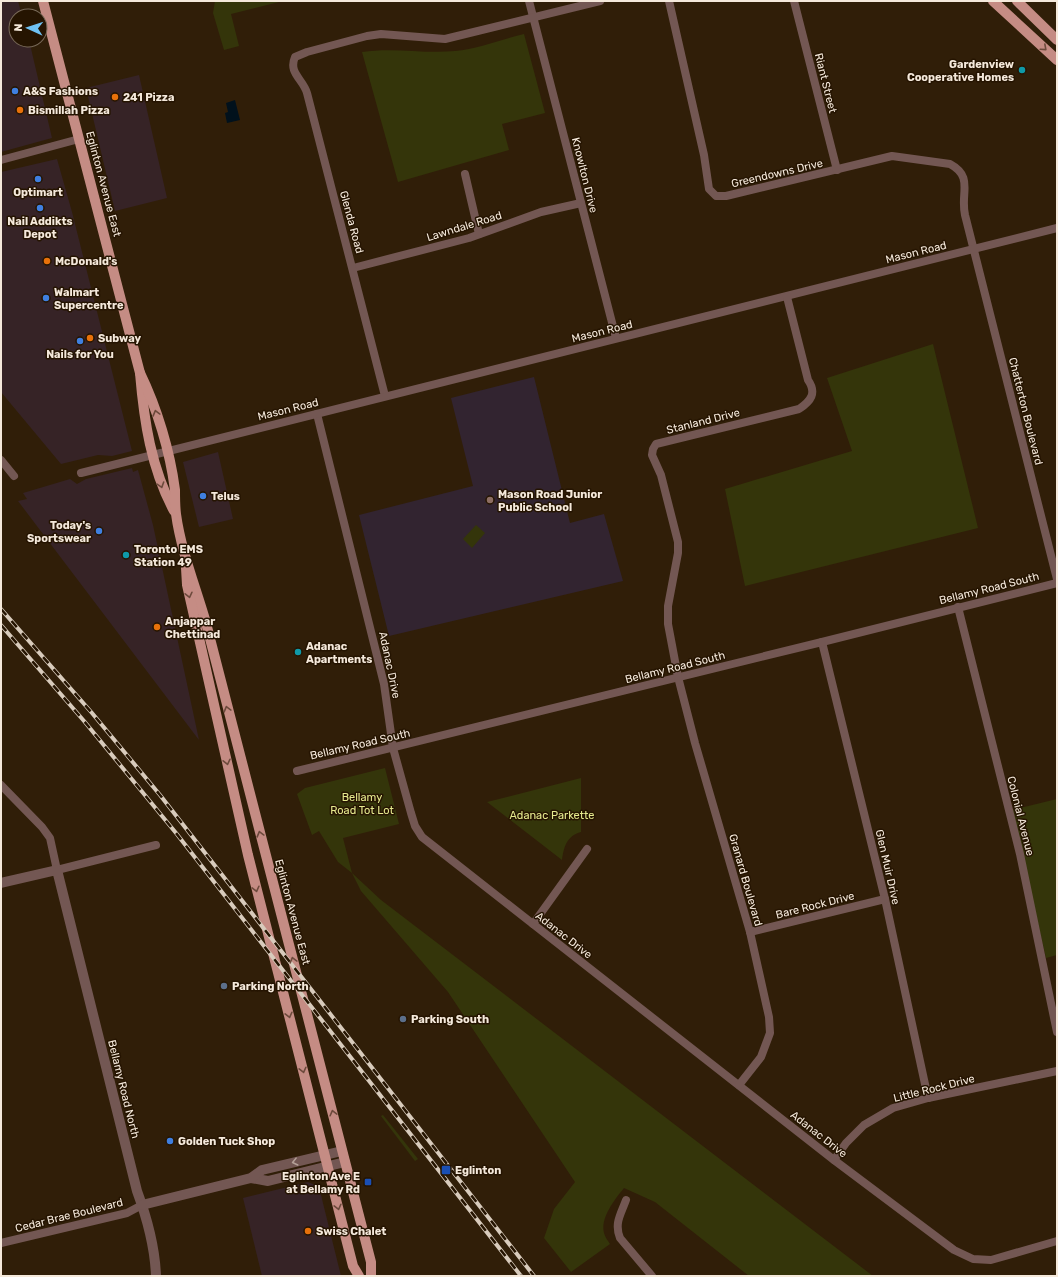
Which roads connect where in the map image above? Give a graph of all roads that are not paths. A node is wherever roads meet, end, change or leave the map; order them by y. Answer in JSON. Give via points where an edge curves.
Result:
{"nodes":[{"id":1,"x":43,"y":1,"type":"edge"},
{"id":2,"x":529,"y":1,"type":"edge"},
{"id":3,"x":600,"y":1,"type":"edge"},
{"id":4,"x":669,"y":1,"type":"edge"},
{"id":5,"x":794,"y":1,"type":"edge"},
{"id":6,"x":1017,"y":1,"type":"edge"},
{"id":7,"x":995,"y":2,"type":"edge"},
{"id":8,"x":533,"y":18,"type":"junction"},
{"id":9,"x":1040,"y":24,"type":"junction"},
{"id":10,"x":1024,"y":30,"type":"junction"},
{"id":11,"x":1057,"y":40,"type":"edge"},
{"id":12,"x":1057,"y":60,"type":"edge"},
{"id":13,"x":79,"y":139,"type":"junction"},
{"id":14,"x":1,"y":160,"type":"edge"},
{"id":15,"x":837,"y":170,"type":"junction"},
{"id":16,"x":465,"y":174,"type":"dead end"},
{"id":17,"x":581,"y":202,"type":"junction"},
{"id":18,"x":1057,"y":228,"type":"edge"},
{"id":19,"x":479,"y":234,"type":"junction"},
{"id":20,"x":974,"y":249,"type":"junction"},
{"id":21,"x":353,"y":268,"type":"junction"},
{"id":22,"x":787,"y":297,"type":"junction"},
{"id":23,"x":616,"y":338,"type":"junction"},
{"id":24,"x":140,"y":373,"type":"junction"},
{"id":25,"x":385,"y":396,"type":"junction"},
{"id":26,"x":317,"y":414,"type":"junction"},
{"id":27,"x":166,"y":451,"type":"junction"},
{"id":28,"x":152,"y":454,"type":"junction"},
{"id":29,"x":1,"y":460,"type":"edge"},
{"id":30,"x":81,"y":473,"type":"dead end"},
{"id":31,"x":14,"y":476,"type":"dead end"},
{"id":32,"x":176,"y":515,"type":"junction"},
{"id":33,"x":185,"y":556,"type":"junction"},
{"id":34,"x":1057,"y":579,"type":"edge"},
{"id":35,"x":1057,"y":583,"type":"edge"},
{"id":36,"x":958,"y":607,"type":"junction"},
{"id":37,"x":822,"y":642,"type":"junction"},
{"id":38,"x":678,"y":677,"type":"junction"},
{"id":39,"x":393,"y":748,"type":"junction"},
{"id":40,"x":297,"y":771,"type":"dead end"},
{"id":41,"x":1,"y":786,"type":"edge"},
{"id":42,"x":156,"y":845,"type":"dead end"},
{"id":43,"x":587,"y":849,"type":"dead end"},
{"id":44,"x":57,"y":870,"type":"junction"},
{"id":45,"x":1,"y":883,"type":"edge"},
{"id":46,"x":885,"y":900,"type":"junction"},
{"id":47,"x":533,"y":924,"type":"junction"},
{"id":48,"x":750,"y":932,"type":"junction"},
{"id":49,"x":1057,"y":1032,"type":"edge"},
{"id":50,"x":1057,"y":1071,"type":"edge"},
{"id":51,"x":739,"y":1085,"type":"junction"},
{"id":52,"x":928,"y":1098,"type":"junction"},
{"id":53,"x":342,"y":1151,"type":"junction"},
{"id":54,"x":324,"y":1155,"type":"junction"},
{"id":55,"x":834,"y":1160,"type":"junction"},
{"id":56,"x":345,"y":1162,"type":"junction"},
{"id":57,"x":328,"y":1167,"type":"junction"},
{"id":58,"x":251,"y":1178,"type":"junction"},
{"id":59,"x":626,"y":1200,"type":"dead end"},
{"id":60,"x":142,"y":1205,"type":"junction"},
{"id":61,"x":1057,"y":1241,"type":"edge"},
{"id":62,"x":1,"y":1244,"type":"edge"},
{"id":63,"x":156,"y":1276,"type":"edge"},
{"id":64,"x":359,"y":1276,"type":"edge"},
{"id":65,"x":371,"y":1276,"type":"edge"},
{"id":66,"x":652,"y":1276,"type":"edge"}],
"edges":[{"from":1,"to":13,"type":"main road","name":"Eglinton Avenue East"},
{"from":2,"to":8,"type":"street","name":"Knowlton Drive"},
{"from":3,"to":8,"type":"street"},
{"from":4,"to":15,"type":"street","name":"Greendowns Drive","via":[[704,155],[709,189],[712,193],[716,196],[726,196]]},
{"from":5,"to":15,"type":"street","name":"Riant Street"},
{"from":6,"to":9,"type":"main road"},
{"from":7,"to":10,"type":"main road"},
{"from":8,"to":17,"type":"street","name":"Knowlton Drive"},
{"from":8,"to":21,"type":"street","name":"Glenda Road","via":[[445,39],[381,34],[367,36],[295,57],[293,69],[307,93]]},
{"from":9,"to":10,"type":"main road"},
{"from":9,"to":11,"type":"main road"},
{"from":10,"to":12,"type":"main road","one_way":true},
{"from":13,"to":14,"type":"street"},
{"from":13,"to":24,"type":"main road","name":"Eglinton Avenue East"},
{"from":15,"to":20,"type":"street","name":"Greendowns Drive","via":[[892,156],[954,166],[965,180],[963,207]]},
{"from":16,"to":19,"type":"street"},
{"from":17,"to":19,"type":"street","name":"Lawndale Road","via":[[541,212]]},
{"from":17,"to":23,"type":"street","name":"Knowlton Drive"},
{"from":18,"to":20,"type":"street","name":"Mason Road"},
{"from":19,"to":21,"type":"street","name":"Lawndale Road"},
{"from":20,"to":22,"type":"street","name":"Mason Road"},
{"from":20,"to":34,"type":"street","name":"Chatterton Boulevard"},
{"from":21,"to":25,"type":"street","name":"Glenda Road"},
{"from":22,"to":23,"type":"street","name":"Mason Road"},
{"from":22,"to":38,"type":"street","name":"Stanland Drive","via":[[808,380],[813,387],[814,393],[808,403],[799,409],[666,441],[656,444],[653,449],[652,456],[662,475],[678,542],[668,606],[668,624]]},
{"from":23,"to":25,"type":"street","name":"Mason Road"},
{"from":27,"to":24,"type":"main road","name":"Eglinton Avenue East","one_way":true,"via":[[154,402]]},
{"from":24,"to":28,"type":"main road","name":"Eglinton Avenue East","via":[[143,409]]},
{"from":25,"to":26,"type":"street","name":"Mason Road"},
{"from":26,"to":27,"type":"street","name":"Mason Road"},
{"from":26,"to":39,"type":"street","name":"Adanac Drive","via":[[384,684]]},
{"from":27,"to":28,"type":"street","name":"Mason Road"},
{"from":27,"to":32,"type":"main road","name":"Eglinton Avenue East","via":[[175,490]]},
{"from":28,"to":30,"type":"street","name":"Mason Road"},
{"from":28,"to":32,"type":"main road","name":"Eglinton Avenue East","one_way":true,"via":[[164,492]]},
{"from":29,"to":31,"type":"street"},
{"from":32,"to":33,"type":"main road","name":"Eglinton Avenue East"},
{"from":53,"to":33,"type":"main road","name":"Eglinton Avenue East","one_way":true,"via":[[206,623]]},
{"from":33,"to":54,"type":"main road","name":"Eglinton Avenue East","one_way":true,"via":[[186,585],[246,848]]},
{"from":35,"to":36,"type":"street","name":"Bellamy Road South"},
{"from":36,"to":37,"type":"street","name":"Bellamy Road South"},
{"from":36,"to":49,"type":"street","name":"Colonial Avenue","via":[[1020,854]]},
{"from":37,"to":38,"type":"street","name":"Bellamy Road South"},
{"from":37,"to":46,"type":"street","name":"Glen Muir Drive"},
{"from":38,"to":39,"type":"street","name":"Bellamy Road South"},
{"from":38,"to":48,"type":"street","name":"Granard Boulevard"},
{"from":39,"to":40,"type":"street","name":"Bellamy Road South"},
{"from":39,"to":47,"type":"street","name":"Adanac Drive","via":[[415,826],[422,837]]},
{"from":41,"to":44,"type":"street","via":[[50,838]]},
{"from":42,"to":44,"type":"street"},
{"from":43,"to":47,"type":"street"},
{"from":44,"to":45,"type":"street"},
{"from":44,"to":60,"type":"street","name":"Bellamy Road North"},
{"from":46,"to":48,"type":"street","name":"Bare Rock Drive"},
{"from":46,"to":52,"type":"street","name":"Glen Muir Drive"},
{"from":47,"to":51,"type":"street","name":"Adanac Drive"},
{"from":48,"to":51,"type":"street","name":"Granard Boulevard","via":[[770,1033],[761,1056]]},
{"from":50,"to":52,"type":"street","name":"Little Rock Drive"},
{"from":51,"to":55,"type":"street","name":"Adanac Drive"},
{"from":52,"to":55,"type":"street","name":"Little Rock Drive","via":[[894,1108],[864,1125],[846,1142]]},
{"from":53,"to":54,"type":"street"},
{"from":53,"to":56,"type":"main road","name":"Eglinton Avenue East"},
{"from":54,"to":57,"type":"main road","name":"Eglinton Avenue East"},
{"from":54,"to":58,"type":"street","one_way":true,"via":[[262,1170]]},
{"from":55,"to":61,"type":"street","name":"Adanac Drive","via":[[954,1250],[973,1259],[991,1260]]},
{"from":56,"to":57,"type":"street"},
{"from":56,"to":65,"type":"main road","name":"Eglinton Avenue East","via":[[371,1262]]},
{"from":57,"to":58,"type":"street","via":[[268,1182]]},
{"from":57,"to":64,"type":"main road","name":"Eglinton Avenue East","one_way":true,"via":[[353,1266]]},
{"from":58,"to":60,"type":"street"},
{"from":59,"to":66,"type":"street","via":[[616,1223],[620,1238]]},
{"from":60,"to":62,"type":"street","name":"Cedar Brae Boulevard","via":[[127,1213]]},
{"from":60,"to":63,"type":"street","name":"Bellamy Road North","via":[[154,1255]]}]}
